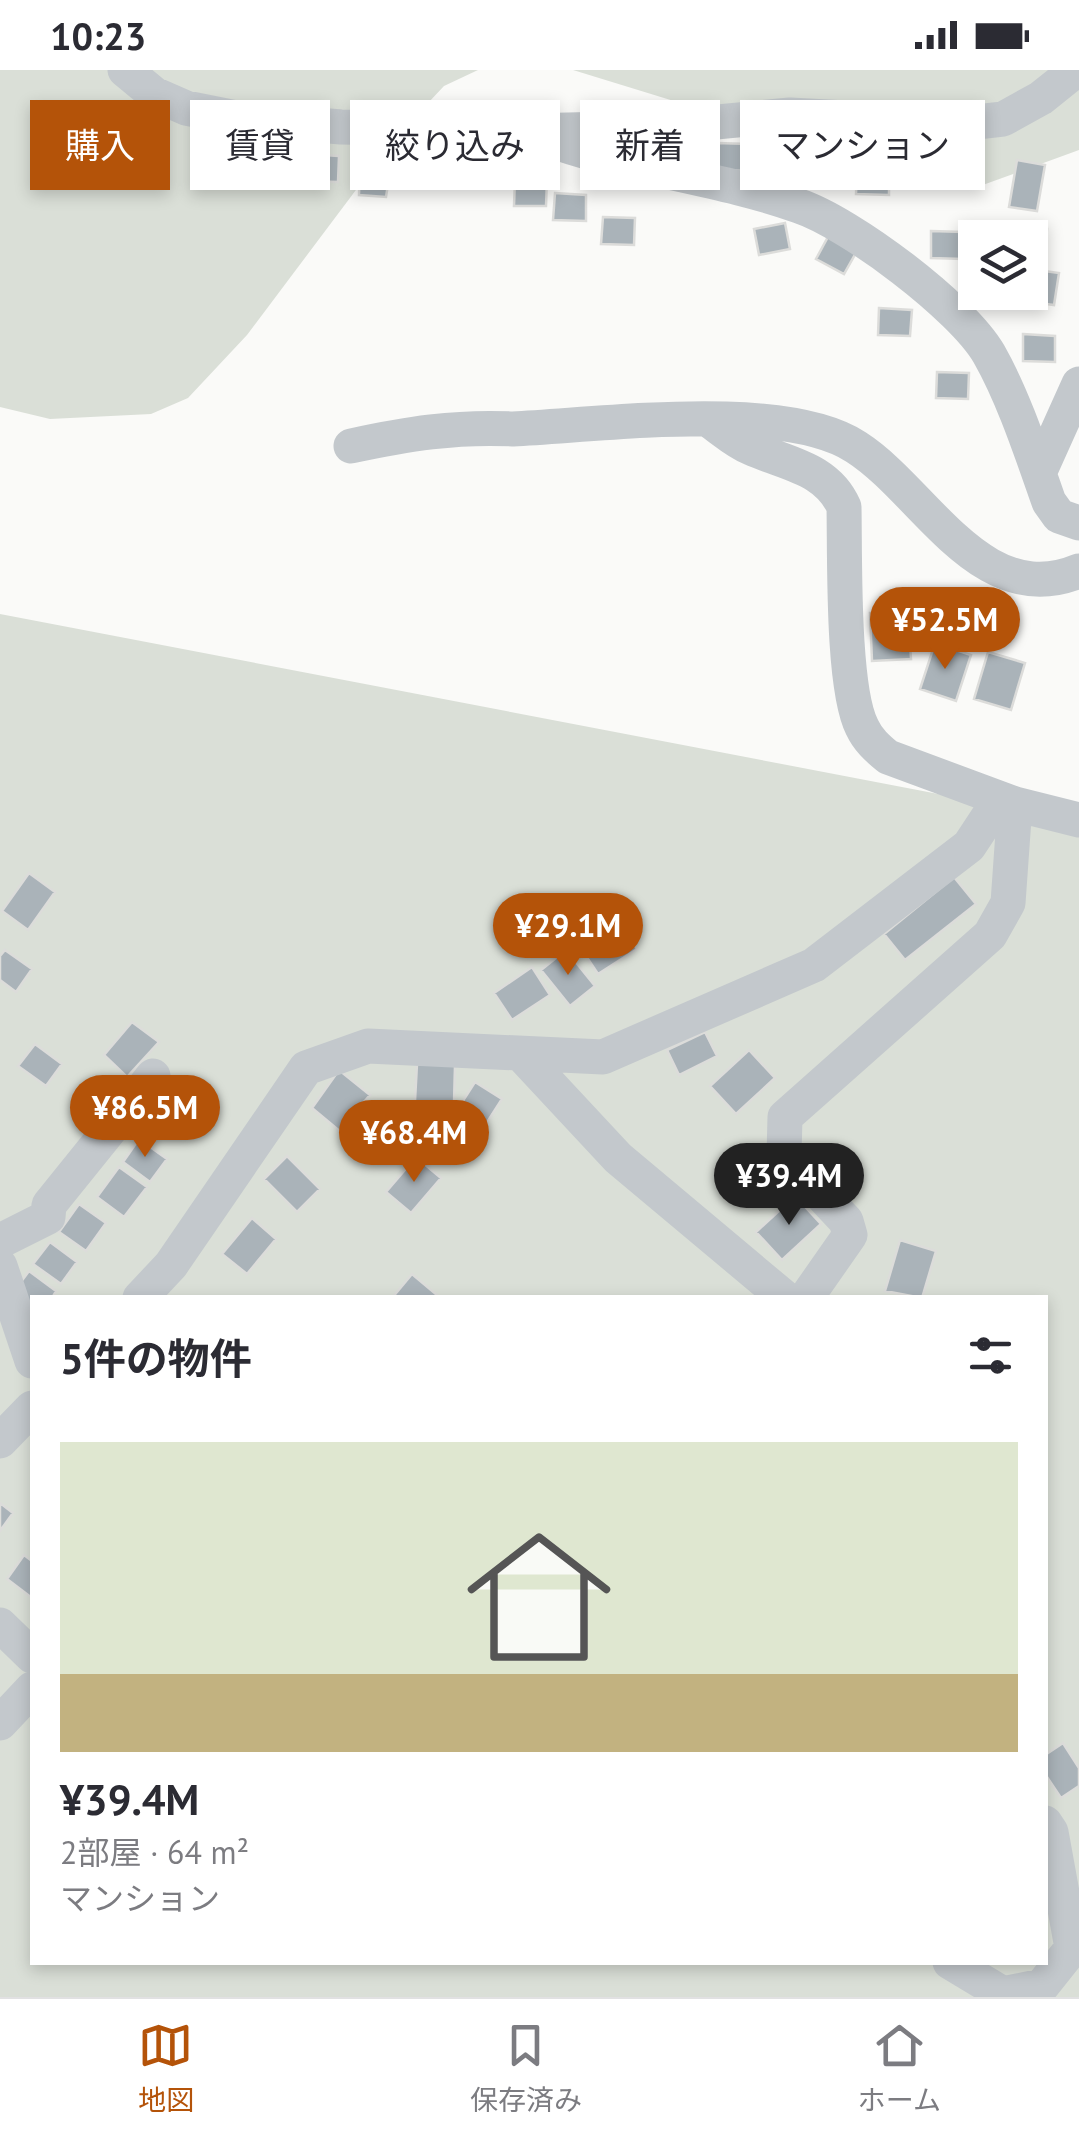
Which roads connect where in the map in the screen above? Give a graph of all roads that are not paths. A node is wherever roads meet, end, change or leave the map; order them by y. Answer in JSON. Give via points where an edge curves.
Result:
{"nodes":[{"id":1,"x":125,"y":70,"type":"edge"},
{"id":2,"x":1076,"y":70,"type":"edge"},
{"id":3,"x":350,"y":127,"type":"edge"},
{"id":4,"x":560,"y":130,"type":"edge"},
{"id":5,"x":560,"y":144,"type":"edge"},
{"id":6,"x":1079,"y":384,"type":"edge"},
{"id":7,"x":710,"y":421,"type":"junction"},
{"id":8,"x":351,"y":446,"type":"dead end"},
{"id":9,"x":1039,"y":473,"type":"junction"},
{"id":10,"x":1079,"y":523,"type":"edge"},
{"id":11,"x":1079,"y":571,"type":"edge"},
{"id":12,"x":1008,"y":802,"type":"junction"},
{"id":13,"x":1079,"y":820,"type":"edge"},
{"id":14,"x":522,"y":1054,"type":"junction"},
{"id":15,"x":153,"y":1076,"type":"dead end"},
{"id":16,"x":0,"y":1241,"type":"edge"},
{"id":17,"x":0,"y":1266,"type":"edge"},
{"id":18,"x":143,"y":1295,"type":"edge"},
{"id":19,"x":782,"y":1295,"type":"edge"},
{"id":20,"x":808,"y":1295,"type":"edge"},
{"id":21,"x":30,"y":1356,"type":"edge"},
{"id":22,"x":30,"y":1410,"type":"edge"},
{"id":23,"x":0,"y":1441,"type":"edge"},
{"id":24,"x":0,"y":1624,"type":"edge"},
{"id":25,"x":30,"y":1654,"type":"edge"},
{"id":26,"x":30,"y":1691,"type":"edge"},
{"id":27,"x":0,"y":1723,"type":"edge"},
{"id":28,"x":1048,"y":1827,"type":"edge"},
{"id":29,"x":955,"y":1965,"type":"edge"}],
"edges":[{"from":1,"to":3,"type":"street","via":[[154,94],[186,108]]},
{"from":2,"to":4,"type":"street","via":[[1003,119],[958,124],[790,116]]},
{"from":5,"to":9,"type":"street","via":[[795,204],[858,234],[988,352]]},
{"from":6,"to":9,"type":"street"},
{"from":7,"to":8,"type":"street","via":[[472,426]]},
{"from":7,"to":11,"type":"street","via":[[814,425],[858,447],[962,548],[1013,575],[1052,582]]},
{"from":7,"to":12,"type":"street","via":[[746,446],[812,471],[836,488],[844,507],[850,671],[860,725],[873,745]]},
{"from":9,"to":10,"type":"street","via":[[1048,502]]},
{"from":12,"to":13,"type":"street"},
{"from":12,"to":14,"type":"street","via":[[969,846],[814,966],[603,1057]]},
{"from":12,"to":20,"type":"street","via":[[1008,903],[990,935],[786,1117],[784,1155],[846,1221],[850,1235]]},
{"from":14,"to":18,"type":"street","via":[[368,1046],[306,1068],[171,1265]]},
{"from":14,"to":19,"type":"street","via":[[618,1158]]},
{"from":15,"to":16,"type":"street","via":[[48,1205],[48,1217]]},
{"from":17,"to":21,"type":"street"},
{"from":22,"to":23,"type":"street"},
{"from":24,"to":25,"type":"street"},
{"from":26,"to":27,"type":"street"},
{"from":28,"to":29,"type":"street","via":[[1072,1948],[1042,1986],[1002,1994]]}]}
